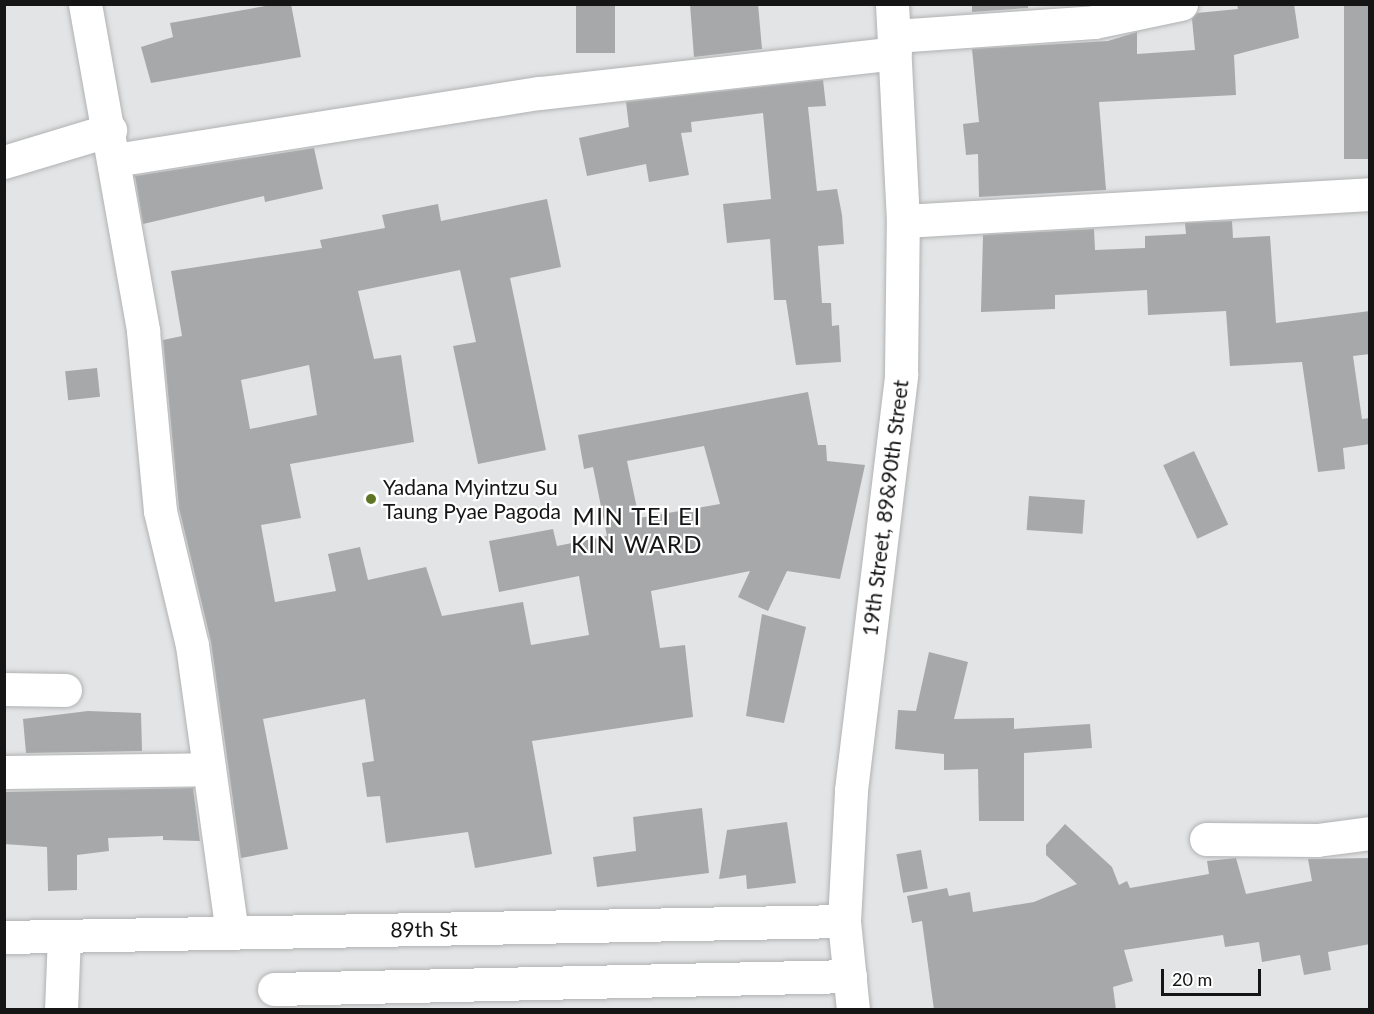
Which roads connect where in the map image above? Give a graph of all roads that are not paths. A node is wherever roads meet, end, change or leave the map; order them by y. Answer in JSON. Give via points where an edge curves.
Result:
{"nodes":[{"id":1,"x":85,"y":4,"type":"edge"},
{"id":2,"x":1180,"y":4,"type":"edge"},
{"id":3,"x":894,"y":31,"type":"edge"},
{"id":4,"x":112,"y":145,"type":"junction"},
{"id":5,"x":4,"y":162,"type":"edge"},
{"id":6,"x":1370,"y":194,"type":"edge"},
{"id":7,"x":903,"y":221,"type":"junction"},
{"id":8,"x":4,"y":689,"type":"edge"},
{"id":9,"x":65,"y":690,"type":"dead end"},
{"id":10,"x":209,"y":769,"type":"junction"},
{"id":11,"x":4,"y":772,"type":"edge"},
{"id":12,"x":1370,"y":833,"type":"edge"},
{"id":13,"x":1206,"y":839,"type":"dead end"},
{"id":14,"x":844,"y":921,"type":"junction"},
{"id":15,"x":232,"y":932,"type":"junction"},
{"id":16,"x":64,"y":936,"type":"junction"},
{"id":17,"x":4,"y":937,"type":"edge"},
{"id":18,"x":850,"y":976,"type":"junction"},
{"id":19,"x":274,"y":989,"type":"dead end"},
{"id":20,"x":61,"y":1010,"type":"edge"},
{"id":21,"x":853,"y":1010,"type":"edge"}],
"edges":[{"from":1,"to":4,"type":"street"},
{"from":2,"to":3,"type":"street","via":[[1094,22]]},
{"from":3,"to":4,"type":"street","via":[[540,93]]},
{"from":3,"to":7,"type":"street","name":"19th Street, 89&90th Street"},
{"from":4,"to":5,"type":"street"},
{"from":4,"to":10,"type":"street","via":[[123,235],[143,331],[160,511],[192,645]]},
{"from":6,"to":7,"type":"street"},
{"from":7,"to":14,"type":"street","name":"19th Street, 89&90th Street","via":[[901,374],[851,790]]},
{"from":8,"to":9,"type":"street"},
{"from":10,"to":11,"type":"street"},
{"from":10,"to":15,"type":"street"},
{"from":12,"to":13,"type":"street","via":[[1317,840]]},
{"from":14,"to":15,"type":"street","name":"89th St"},
{"from":14,"to":18,"type":"street","name":"19th Street, 89&90th Street"},
{"from":15,"to":16,"type":"street","name":"89th St"},
{"from":16,"to":17,"type":"street","name":"89th St"},
{"from":16,"to":20,"type":"street"},
{"from":18,"to":19,"type":"street"},
{"from":18,"to":21,"type":"street","name":"19th Street, 89&90th Street"}]}
